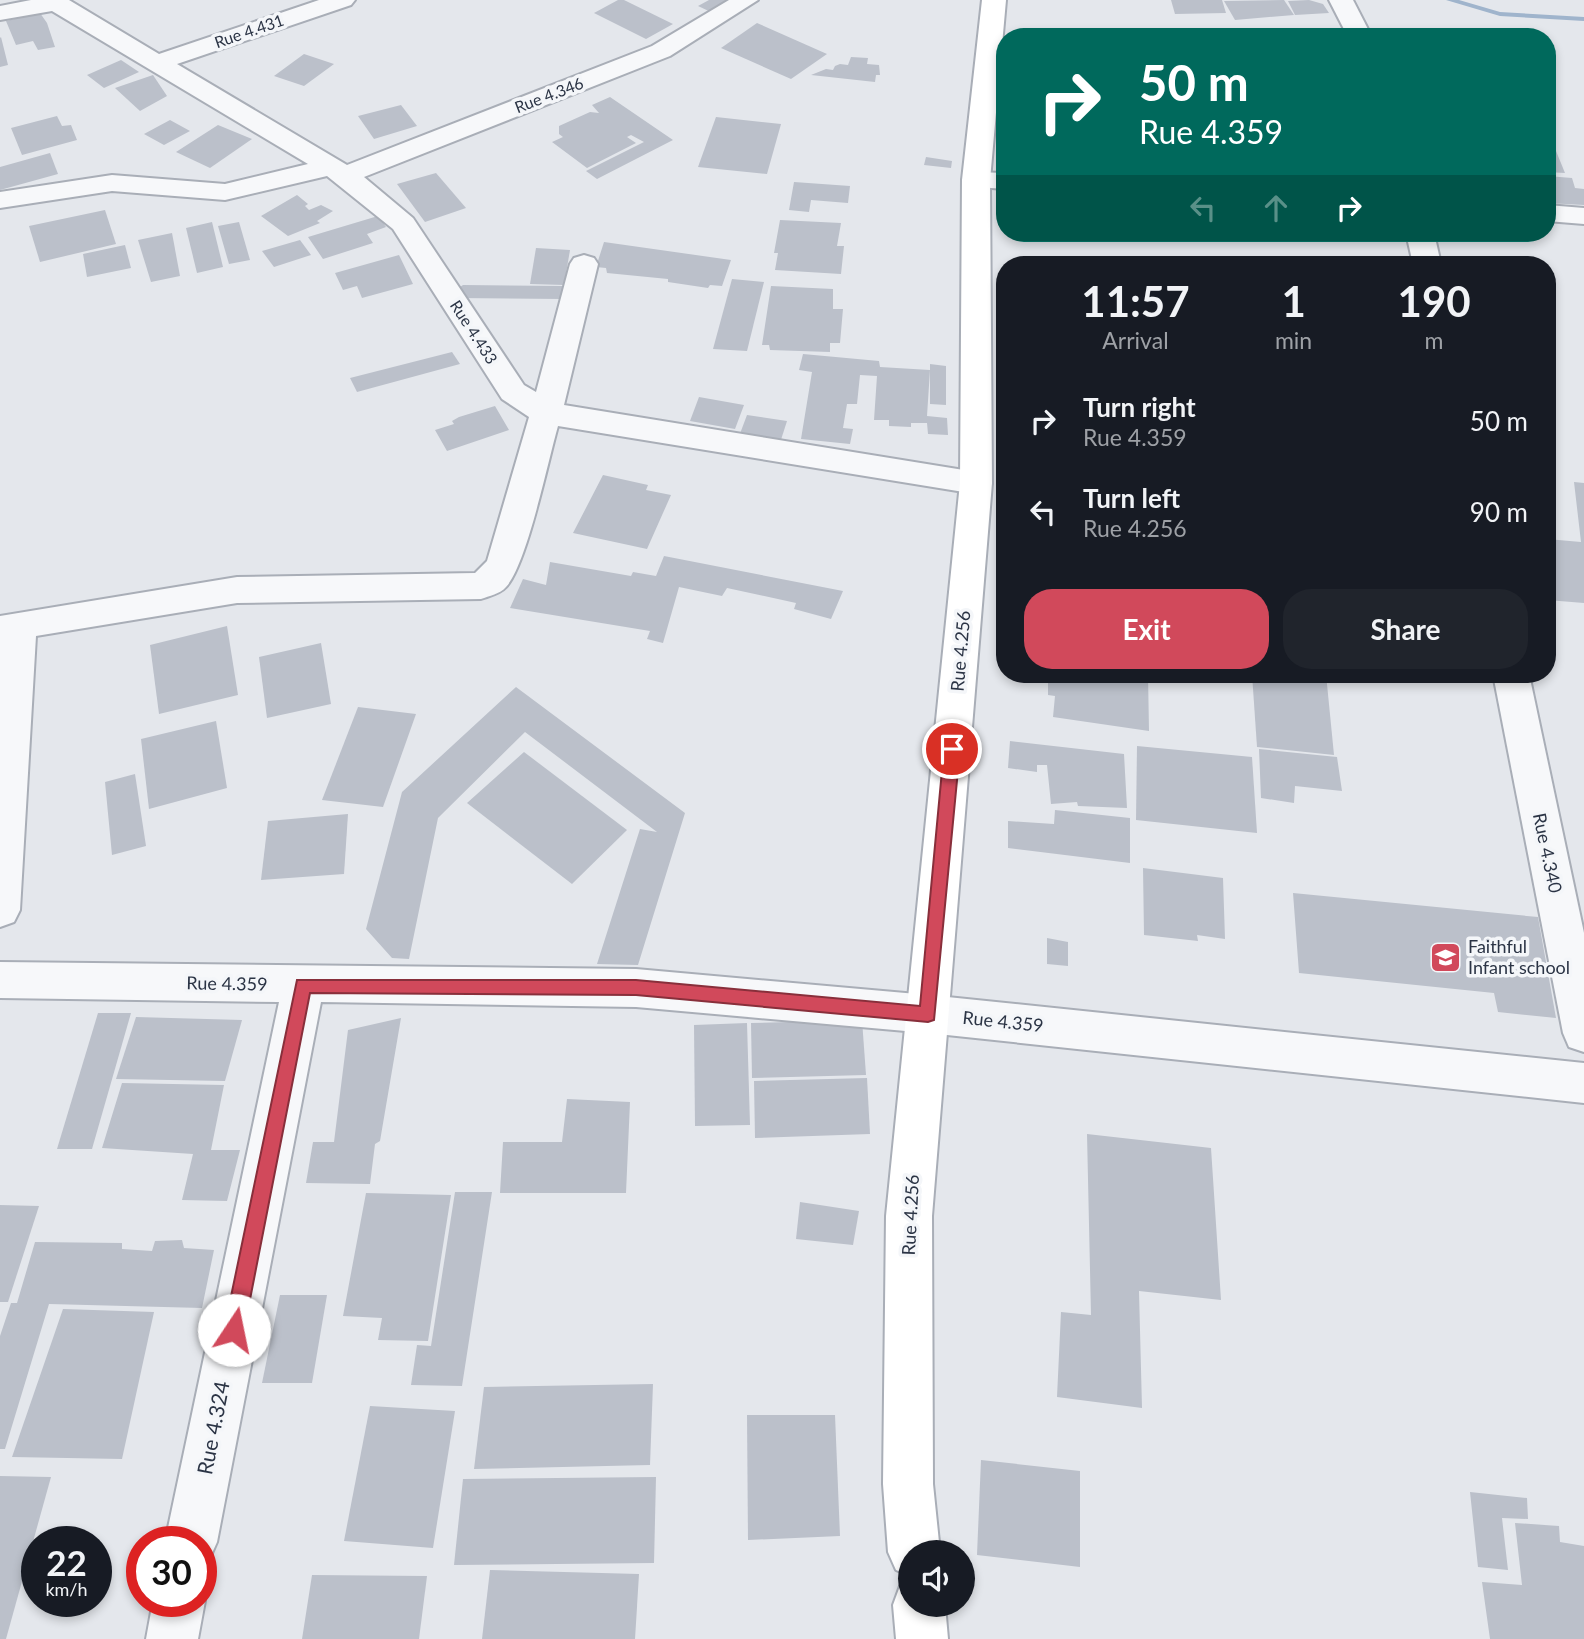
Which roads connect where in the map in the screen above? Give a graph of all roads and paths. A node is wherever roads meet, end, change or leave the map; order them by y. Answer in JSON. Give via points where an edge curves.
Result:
{"nodes":[{"id":1,"x":343,"y":0,"type":"edge"},
{"id":2,"x":746,"y":0,"type":"edge"},
{"id":3,"x":994,"y":0,"type":"edge"},
{"id":4,"x":1341,"y":0,"type":"edge"},
{"id":5,"x":53,"y":2,"type":"edge"},
{"id":6,"x":0,"y":13,"type":"edge"},
{"id":7,"x":1355,"y":28,"type":"edge"},
{"id":8,"x":156,"y":63,"type":"junction"},
{"id":9,"x":340,"y":171,"type":"junction"},
{"id":10,"x":990,"y":181,"type":"edge"},
{"id":11,"x":0,"y":200,"type":"edge"},
{"id":12,"x":1556,"y":214,"type":"edge"},
{"id":13,"x":1584,"y":216,"type":"edge"},
{"id":14,"x":584,"y":264,"type":"dead end"},
{"id":15,"x":547,"y":413,"type":"junction"},
{"id":16,"x":976,"y":483,"type":"junction"},
{"id":17,"x":10,"y":627,"type":"edge"},
{"id":18,"x":1513,"y":683,"type":"edge"},
{"id":19,"x":0,"y":910,"type":"edge"},
{"id":20,"x":0,"y":980,"type":"edge"},
{"id":21,"x":303,"y":986,"type":"junction"},
{"id":22,"x":928,"y":1014,"type":"junction"},
{"id":23,"x":1584,"y":1033,"type":"edge"},
{"id":24,"x":1584,"y":1083,"type":"edge"},
{"id":25,"x":194,"y":1526,"type":"edge"},
{"id":26,"x":913,"y":1540,"type":"edge"},
{"id":27,"x":177,"y":1617,"type":"edge"},
{"id":28,"x":920,"y":1617,"type":"edge"},
{"id":29,"x":172,"y":1639,"type":"edge"},
{"id":30,"x":922,"y":1639,"type":"edge"}],
"edges":[{"from":1,"to":8,"type":"street","name":"Rue 4.431"},
{"from":2,"to":9,"type":"street","name":"Rue 4.346","via":[[661,51]]},
{"from":3,"to":10,"type":"street","name":"Rue 4.256"},
{"from":4,"to":7,"type":"street"},
{"from":5,"to":6,"type":"street"},
{"from":5,"to":8,"type":"street","name":"Rue 4.433"},
{"from":8,"to":9,"type":"street","name":"Rue 4.433"},
{"from":9,"to":11,"type":"street","name":"Rue 4.346","via":[[225,192],[112,183]]},
{"from":9,"to":15,"type":"street","name":"Rue 4.433","via":[[403,224],[513,392]]},
{"from":10,"to":16,"type":"street","name":"Rue 4.256"},
{"from":12,"to":13,"type":"street"},
{"from":14,"to":15,"type":"street"},
{"from":15,"to":16,"type":"street","name":"Rue 4.433"},
{"from":15,"to":17,"type":"street","via":[[503,563],[493,579],[481,586],[237,590]]},
{"from":16,"to":22,"type":"street","name":"Rue 4.256"},
{"from":17,"to":19,"type":"street"},
{"from":18,"to":23,"type":"street","name":"Rue 4.340"},
{"from":20,"to":21,"type":"street","name":"Rue 4.359"},
{"from":21,"to":22,"type":"street","name":"Rue 4.359","via":[[636,988]]},
{"from":21,"to":25,"type":"street","name":"Rue 4.324"},
{"from":22,"to":24,"type":"street","name":"Rue 4.359"},
{"from":22,"to":26,"type":"street","name":"Rue 4.256","via":[[909,1216],[908,1484]]},
{"from":27,"to":29,"type":"street"},
{"from":28,"to":30,"type":"street"}]}
